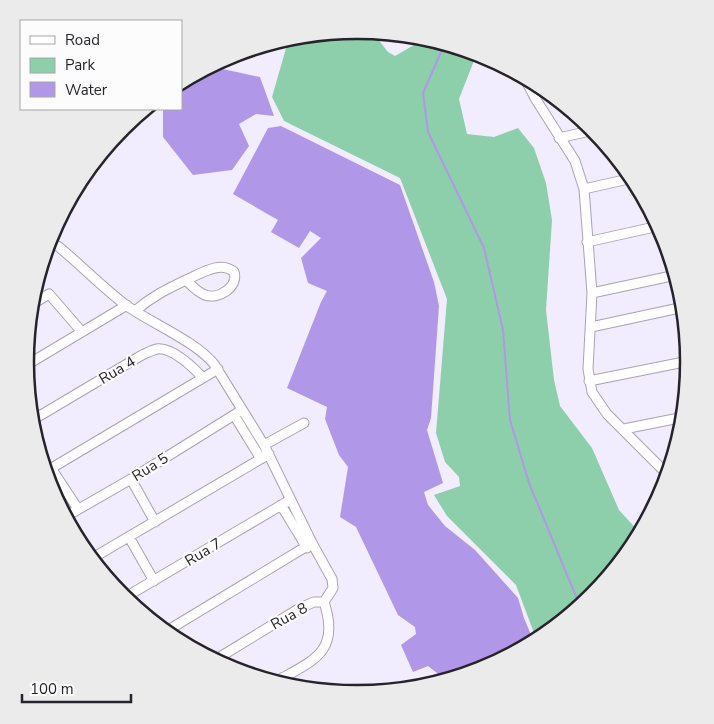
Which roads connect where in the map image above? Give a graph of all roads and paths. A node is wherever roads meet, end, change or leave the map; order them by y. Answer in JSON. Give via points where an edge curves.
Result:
{"nodes":[{"id":1,"x":537,"y":93,"type":"edge"},
{"id":2,"x":585,"y":132,"type":"edge"},
{"id":3,"x":559,"y":138,"type":"junction"},
{"id":4,"x":624,"y":180,"type":"edge"},
{"id":5,"x":584,"y":189,"type":"junction"},
{"id":6,"x":651,"y":228,"type":"edge"},
{"id":7,"x":587,"y":242,"type":"junction"},
{"id":8,"x":56,"y":245,"type":"edge"},
{"id":9,"x":669,"y":277,"type":"edge"},
{"id":10,"x":186,"y":280,"type":"junction"},
{"id":11,"x":592,"y":292,"type":"junction"},
{"id":12,"x":40,"y":300,"type":"edge"},
{"id":13,"x":131,"y":308,"type":"junction"},
{"id":14,"x":675,"y":309,"type":"edge"},
{"id":15,"x":591,"y":326,"type":"junction"},
{"id":16,"x":82,"y":332,"type":"junction"},
{"id":17,"x":34,"y":361,"type":"edge"},
{"id":18,"x":680,"y":363,"type":"edge"},
{"id":19,"x":218,"y":369,"type":"junction"},
{"id":20,"x":203,"y":378,"type":"junction"},
{"id":21,"x":589,"y":381,"type":"junction"},
{"id":22,"x":238,"y":412,"type":"junction"},
{"id":23,"x":39,"y":416,"type":"edge"},
{"id":24,"x":675,"y":419,"type":"edge"},
{"id":25,"x":304,"y":422,"type":"dead end"},
{"id":26,"x":624,"y":430,"type":"junction"},
{"id":27,"x":264,"y":445,"type":"junction"},
{"id":28,"x":265,"y":457,"type":"junction"},
{"id":29,"x":52,"y":468,"type":"edge"},
{"id":30,"x":662,"y":469,"type":"edge"},
{"id":31,"x":131,"y":479,"type":"junction"},
{"id":32,"x":56,"y":480,"type":"edge"},
{"id":33,"x":290,"y":500,"type":"junction"},
{"id":34,"x":281,"y":505,"type":"junction"},
{"id":35,"x":78,"y":509,"type":"junction"},
{"id":36,"x":71,"y":513,"type":"edge"},
{"id":37,"x":155,"y":522,"type":"junction"},
{"id":38,"x":129,"y":538,"type":"junction"},
{"id":39,"x":310,"y":546,"type":"junction"},
{"id":40,"x":98,"y":555,"type":"edge"},
{"id":41,"x":154,"y":581,"type":"junction"},
{"id":42,"x":131,"y":594,"type":"edge"},
{"id":43,"x":324,"y":602,"type":"junction"},
{"id":44,"x":172,"y":628,"type":"edge"},
{"id":45,"x":221,"y":656,"type":"edge"},
{"id":46,"x":284,"y":677,"type":"edge"}],
"edges":[{"from":1,"to":3,"type":"street"},
{"from":2,"to":3,"type":"street"},
{"from":3,"to":5,"type":"street","via":[[575,161]]},
{"from":4,"to":5,"type":"street"},
{"from":5,"to":7,"type":"street"},
{"from":6,"to":7,"type":"street"},
{"from":7,"to":11,"type":"street"},
{"from":8,"to":13,"type":"street"},
{"from":9,"to":11,"type":"street"},
{"from":10,"to":10,"type":"street","via":[[223,268],[232,270],[236,277],[223,293],[212,297],[200,293]]},
{"from":10,"to":13,"type":"street"},
{"from":11,"to":15,"type":"street"},
{"from":12,"to":16,"type":"street","via":[[49,294]]},
{"from":13,"to":16,"type":"street"},
{"from":13,"to":19,"type":"street","via":[[202,352]]},
{"from":14,"to":15,"type":"street"},
{"from":15,"to":21,"type":"street"},
{"from":16,"to":17,"type":"street"},
{"from":18,"to":21,"type":"street"},
{"from":19,"to":20,"type":"street"},
{"from":19,"to":22,"type":"street"},
{"from":20,"to":23,"type":"street","name":"Rua 4","via":[[193,367],[167,350],[155,349]]},
{"from":20,"to":29,"type":"street"},
{"from":21,"to":26,"type":"street","via":[[599,404]]},
{"from":22,"to":27,"type":"street"},
{"from":22,"to":28,"type":"street"},
{"from":22,"to":31,"type":"street","name":"Rua 5"},
{"from":24,"to":26,"type":"street"},
{"from":25,"to":27,"type":"street"},
{"from":26,"to":30,"type":"street"},
{"from":27,"to":28,"type":"street"},
{"from":28,"to":33,"type":"street"},
{"from":28,"to":37,"type":"street"},
{"from":31,"to":35,"type":"street","name":"Rua 5"},
{"from":31,"to":37,"type":"street"},
{"from":32,"to":35,"type":"street"},
{"from":33,"to":34,"type":"street","name":"Rua 7"},
{"from":33,"to":39,"type":"street"},
{"from":34,"to":39,"type":"street"},
{"from":34,"to":41,"type":"street","name":"Rua 7"},
{"from":35,"to":36,"type":"street","name":"Rua 5"},
{"from":37,"to":38,"type":"street"},
{"from":38,"to":40,"type":"street"},
{"from":38,"to":41,"type":"street"},
{"from":39,"to":43,"type":"street","via":[[333,582]]},
{"from":39,"to":44,"type":"street"},
{"from":41,"to":42,"type":"street","name":"Rua 7"},
{"from":43,"to":45,"type":"street","name":"Rua 8","via":[[300,608]]},
{"from":43,"to":46,"type":"street","name":"Rua 8","via":[[328,629],[324,650]]}]}
